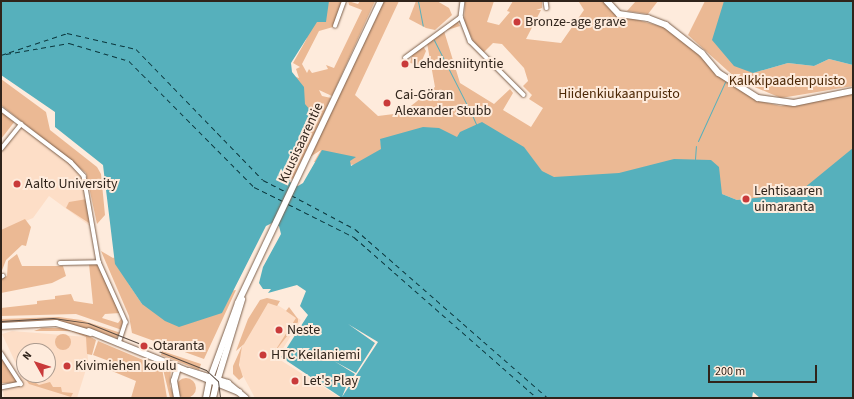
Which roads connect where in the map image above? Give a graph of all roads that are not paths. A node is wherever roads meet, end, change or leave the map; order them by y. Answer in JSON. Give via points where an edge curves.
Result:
{"nodes":[{"id":1,"x":344,"y":1,"type":"edge"},
{"id":2,"x":381,"y":1,"type":"edge"},
{"id":3,"x":463,"y":1,"type":"edge"},
{"id":4,"x":546,"y":1,"type":"edge"},
{"id":5,"x":606,"y":1,"type":"edge"},
{"id":6,"x":547,"y":8,"type":"dead end"},
{"id":7,"x":461,"y":17,"type":"junction"},
{"id":8,"x":335,"y":26,"type":"dead end"},
{"id":9,"x":404,"y":58,"type":"dead end"},
{"id":10,"x":853,"y":91,"type":"edge"},
{"id":11,"x":524,"y":95,"type":"dead end"},
{"id":12,"x":1,"y":109,"type":"edge"},
{"id":13,"x":21,"y":124,"type":"junction"},
{"id":14,"x":1,"y":149,"type":"edge"},
{"id":15,"x":99,"y":262,"type":"junction"},
{"id":16,"x":60,"y":264,"type":"dead end"},
{"id":17,"x":243,"y":296,"type":"junction"},
{"id":18,"x":1,"y":326,"type":"edge"},
{"id":19,"x":9,"y":327,"type":"junction"},
{"id":20,"x":1,"y":330,"type":"edge"},
{"id":21,"x":119,"y":343,"type":"junction"},
{"id":22,"x":1,"y":353,"type":"edge"},
{"id":23,"x":180,"y":369,"type":"junction"},
{"id":24,"x":210,"y":380,"type":"junction"},
{"id":25,"x":217,"y":382,"type":"junction"},
{"id":26,"x":1,"y":388,"type":"edge"},
{"id":27,"x":177,"y":398,"type":"edge"},
{"id":28,"x":206,"y":398,"type":"edge"},
{"id":29,"x":213,"y":398,"type":"edge"},
{"id":30,"x":246,"y":398,"type":"edge"}],
"edges":[{"from":1,"to":8,"type":"street"},
{"from":2,"to":17,"type":"main road","name":"Kuusisaarentie"},
{"from":3,"to":7,"type":"street"},
{"from":4,"to":6,"type":"street"},
{"from":5,"to":10,"type":"main road","via":[[619,14],[666,25],[702,53],[719,73],[758,98],[794,103]]},
{"from":7,"to":9,"type":"street"},
{"from":7,"to":11,"type":"street","via":[[470,41]]},
{"from":12,"to":13,"type":"street"},
{"from":13,"to":14,"type":"street"},
{"from":13,"to":15,"type":"street","via":[[82,173],[87,184]]},
{"from":15,"to":16,"type":"street"},
{"from":15,"to":21,"type":"street","via":[[125,318]]},
{"from":17,"to":24,"type":"main road","name":"Kuusisaarentie"},
{"from":17,"to":25,"type":"main road","name":"Kuusisaarentie"},
{"from":18,"to":19,"type":"main road"},
{"from":19,"to":20,"type":"main road"},
{"from":19,"to":21,"type":"main road","via":[[56,323],[89,331]]},
{"from":21,"to":23,"type":"main road"},
{"from":22,"to":26,"type":"street","via":[[21,384]]},
{"from":23,"to":24,"type":"main road"},
{"from":23,"to":27,"type":"main road","via":[[174,381]]},
{"from":24,"to":25,"type":"main road"},
{"from":24,"to":28,"type":"main road","name":"Kuusisaarentie"},
{"from":25,"to":29,"type":"main road","name":"Kuusisaarentie"},
{"from":25,"to":30,"type":"main road"}]}
